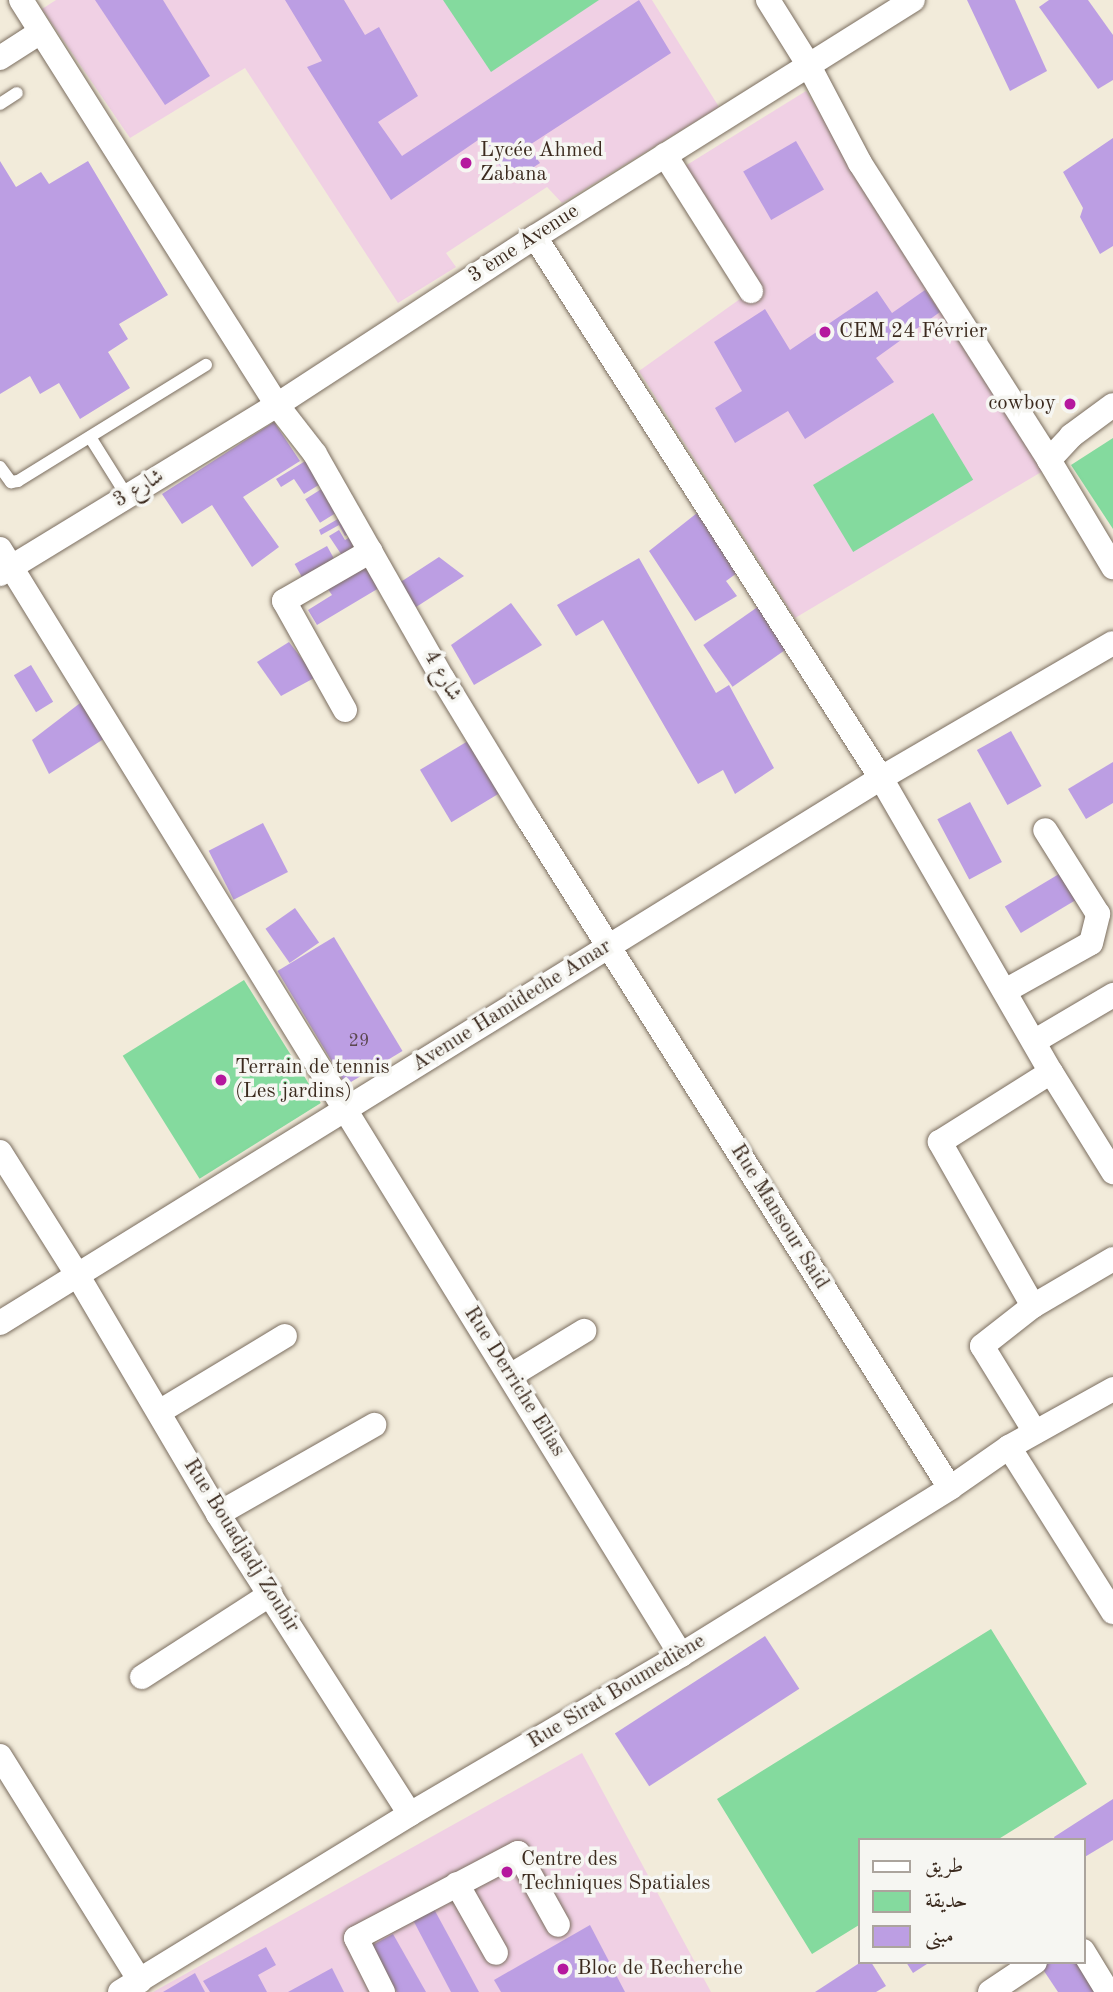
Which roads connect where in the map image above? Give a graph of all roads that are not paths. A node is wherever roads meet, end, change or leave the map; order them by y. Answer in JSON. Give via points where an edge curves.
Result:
{"nodes":[{"id":1,"x":20,"y":0,"type":"edge"},
{"id":2,"x":768,"y":0,"type":"edge"},
{"id":3,"x":914,"y":0,"type":"edge"},
{"id":4,"x":39,"y":33,"type":"junction"},
{"id":5,"x":0,"y":58,"type":"edge"},
{"id":6,"x":808,"y":64,"type":"junction"},
{"id":7,"x":17,"y":93,"type":"dead end"},
{"id":8,"x":0,"y":104,"type":"edge"},
{"id":9,"x":665,"y":155,"type":"junction"},
{"id":10,"x":535,"y":237,"type":"junction"},
{"id":11,"x":751,"y":291,"type":"dead end"},
{"id":12,"x":206,"y":365,"type":"dead end"},
{"id":13,"x":277,"y":405,"type":"junction"},
{"id":14,"x":1113,"y":405,"type":"edge"},
{"id":15,"x":90,"y":437,"type":"junction"},
{"id":16,"x":1049,"y":460,"type":"junction"},
{"id":17,"x":0,"y":467,"type":"edge"},
{"id":18,"x":127,"y":496,"type":"junction"},
{"id":19,"x":371,"y":551,"type":"junction"},
{"id":20,"x":4,"y":563,"type":"edge"},
{"id":21,"x":1113,"y":567,"type":"edge"},
{"id":22,"x":1113,"y":643,"type":"edge"},
{"id":23,"x":345,"y":710,"type":"dead end"},
{"id":24,"x":881,"y":778,"type":"junction"},
{"id":25,"x":1045,"y":830,"type":"dead end"},
{"id":26,"x":607,"y":947,"type":"junction"},
{"id":27,"x":1006,"y":991,"type":"junction"},
{"id":28,"x":1113,"y":995,"type":"edge"},
{"id":29,"x":1035,"y":1041,"type":"junction"},
{"id":30,"x":1051,"y":1072,"type":"junction"},
{"id":31,"x":345,"y":1109,"type":"junction"},
{"id":32,"x":0,"y":1152,"type":"edge"},
{"id":33,"x":1113,"y":1172,"type":"edge"},
{"id":34,"x":1113,"y":1259,"type":"edge"},
{"id":35,"x":78,"y":1276,"type":"junction"},
{"id":36,"x":1032,"y":1306,"type":"junction"},
{"id":37,"x":0,"y":1323,"type":"edge"},
{"id":38,"x":584,"y":1331,"type":"dead end"},
{"id":39,"x":285,"y":1336,"type":"dead end"},
{"id":40,"x":510,"y":1377,"type":"junction"},
{"id":41,"x":1113,"y":1389,"type":"edge"},
{"id":42,"x":159,"y":1412,"type":"junction"},
{"id":43,"x":374,"y":1425,"type":"dead end"},
{"id":44,"x":1035,"y":1432,"type":"junction"},
{"id":45,"x":1009,"y":1447,"type":"junction"},
{"id":46,"x":950,"y":1488,"type":"junction"},
{"id":47,"x":218,"y":1514,"type":"junction"},
{"id":48,"x":271,"y":1594,"type":"junction"},
{"id":49,"x":1113,"y":1612,"type":"edge"},
{"id":50,"x":681,"y":1656,"type":"junction"},
{"id":51,"x":142,"y":1677,"type":"dead end"},
{"id":52,"x":0,"y":1756,"type":"edge"},
{"id":53,"x":410,"y":1814,"type":"junction"},
{"id":54,"x":457,"y":1884,"type":"junction"},
{"id":55,"x":558,"y":1925,"type":"dead end"},
{"id":56,"x":496,"y":1953,"type":"dead end"},
{"id":57,"x":1085,"y":1954,"type":"edge"},
{"id":58,"x":1032,"y":1964,"type":"edge"},
{"id":59,"x":130,"y":1987,"type":"edge"},
{"id":60,"x":383,"y":1992,"type":"edge"},
{"id":61,"x":990,"y":1992,"type":"edge"},
{"id":62,"x":1108,"y":1992,"type":"edge"}],
"edges":[{"from":1,"to":4,"type":"street","name":"شارع 4"},
{"from":2,"to":6,"type":"street"},
{"from":3,"to":6,"type":"street","name":"3 ème Avenue"},
{"from":4,"to":5,"type":"street"},
{"from":4,"to":13,"type":"street","name":"شارع 4"},
{"from":6,"to":9,"type":"street","name":"3 ème Avenue"},
{"from":6,"to":16,"type":"street","via":[[860,163]]},
{"from":7,"to":8,"type":"lane"},
{"from":9,"to":10,"type":"street","name":"3 ème Avenue"},
{"from":9,"to":11,"type":"street"},
{"from":10,"to":13,"type":"street","name":"3 ème Avenue"},
{"from":10,"to":24,"type":"street"},
{"from":12,"to":15,"type":"lane"},
{"from":13,"to":18,"type":"street","name":"شارع 3"},
{"from":13,"to":19,"type":"street","name":"شارع 4","via":[[314,454]]},
{"from":14,"to":16,"type":"street","via":[[1071,436]]},
{"from":15,"to":17,"type":"lane","via":[[18,481],[11,482]]},
{"from":15,"to":18,"type":"lane"},
{"from":16,"to":21,"type":"street"},
{"from":18,"to":20,"type":"street","name":"شارع 3"},
{"from":19,"to":23,"type":"street","via":[[284,601]]},
{"from":19,"to":26,"type":"street","name":"شارع 4","via":[[443,679]]},
{"from":20,"to":31,"type":"street","name":"Rue Derriche Elias"},
{"from":22,"to":24,"type":"street","name":"Avenue Hamideche Amar"},
{"from":24,"to":26,"type":"street","name":"Avenue Hamideche Amar"},
{"from":24,"to":27,"type":"street"},
{"from":25,"to":27,"type":"street","via":[[1098,914],[1091,943]]},
{"from":26,"to":31,"type":"street","name":"Avenue Hamideche Amar"},
{"from":26,"to":46,"type":"street","name":"Rue Mansour Said"},
{"from":27,"to":29,"type":"street"},
{"from":28,"to":29,"type":"street"},
{"from":29,"to":30,"type":"street"},
{"from":30,"to":33,"type":"street"},
{"from":30,"to":36,"type":"street","via":[[940,1142]]},
{"from":31,"to":35,"type":"street","name":"Avenue Hamideche Amar"},
{"from":31,"to":40,"type":"street","name":"Rue Derriche Elias"},
{"from":32,"to":35,"type":"street","name":"Rue Bouadjadj Zoubir"},
{"from":34,"to":36,"type":"street"},
{"from":35,"to":37,"type":"street","name":"Avenue Hamideche Amar"},
{"from":35,"to":42,"type":"street","name":"Rue Bouadjadj Zoubir"},
{"from":36,"to":44,"type":"street","via":[[982,1346]]},
{"from":38,"to":40,"type":"street"},
{"from":39,"to":42,"type":"street"},
{"from":40,"to":50,"type":"street","name":"Rue Derriche Elias"},
{"from":41,"to":44,"type":"street","name":"Rue Sirat Boumediène"},
{"from":42,"to":47,"type":"street","name":"Rue Bouadjadj Zoubir"},
{"from":43,"to":47,"type":"street"},
{"from":44,"to":45,"type":"street","name":"Rue Sirat Boumediène"},
{"from":45,"to":46,"type":"street","name":"Rue Sirat Boumediène"},
{"from":45,"to":49,"type":"street"},
{"from":46,"to":50,"type":"street","name":"Rue Sirat Boumediène"},
{"from":47,"to":48,"type":"street","name":"Rue Bouadjadj Zoubir"},
{"from":48,"to":51,"type":"street"},
{"from":48,"to":53,"type":"street","name":"Rue Bouadjadj Zoubir"},
{"from":50,"to":53,"type":"street","name":"Rue Sirat Boumediène"},
{"from":52,"to":59,"type":"street"},
{"from":53,"to":59,"type":"street","name":"Rue Sirat Boumediène"},
{"from":54,"to":55,"type":"street","via":[[518,1853]]},
{"from":54,"to":56,"type":"street"},
{"from":54,"to":60,"type":"street","via":[[356,1938]]},
{"from":57,"to":62,"type":"street"},
{"from":58,"to":61,"type":"street"}]}
